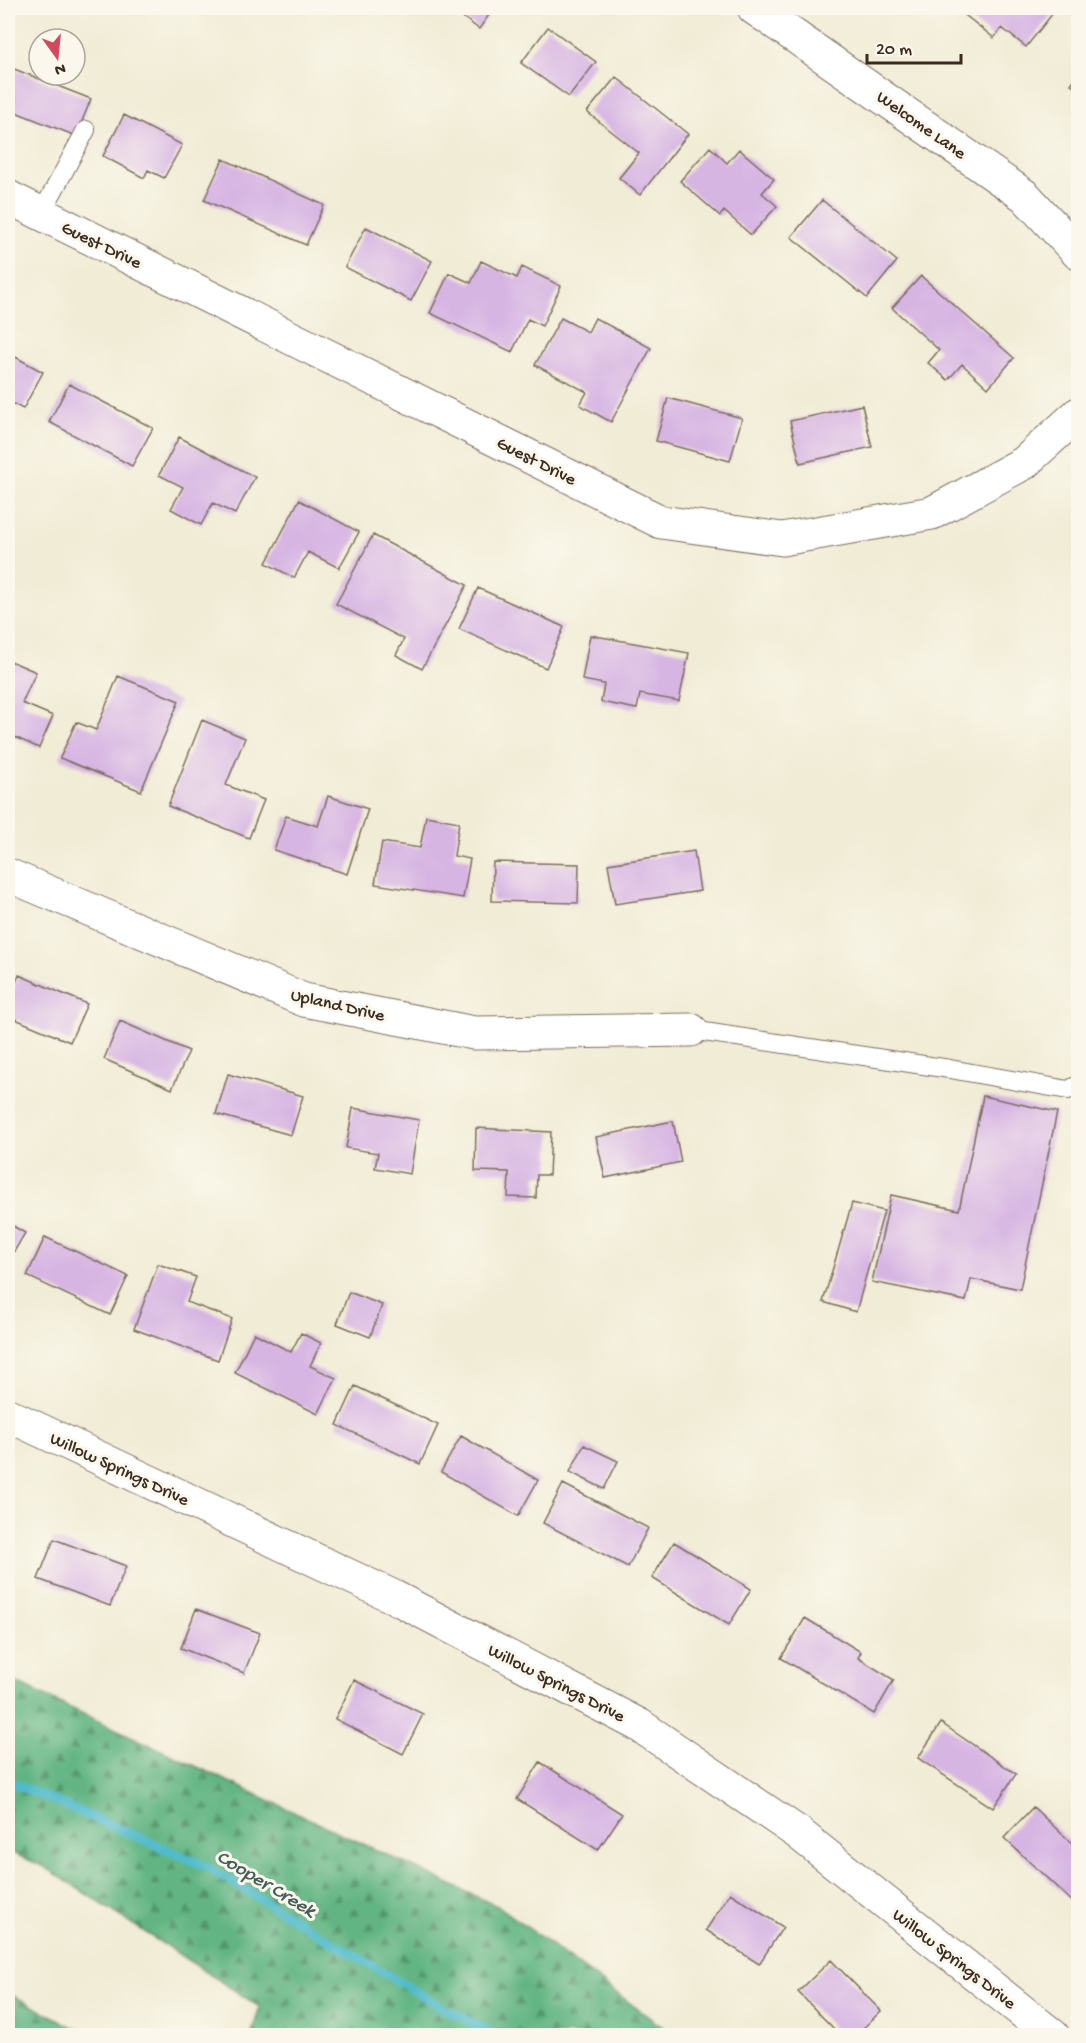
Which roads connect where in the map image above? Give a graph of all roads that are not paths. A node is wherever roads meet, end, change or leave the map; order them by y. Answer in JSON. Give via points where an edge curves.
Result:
{"nodes":[{"id":1,"x":754,"y":8,"type":"edge"},
{"id":2,"x":86,"y":130,"type":"dead end"},
{"id":3,"x":8,"y":197,"type":"edge"},
{"id":4,"x":41,"y":214,"type":"junction"},
{"id":5,"x":1078,"y":253,"type":"edge"},
{"id":6,"x":1078,"y":414,"type":"edge"},
{"id":7,"x":8,"y":875,"type":"edge"},
{"id":8,"x":691,"y":1030,"type":"joint"},
{"id":9,"x":1078,"y":1085,"type":"edge"},
{"id":10,"x":8,"y":1415,"type":"edge"},
{"id":11,"x":1053,"y":2036,"type":"edge"}],
"edges":[{"from":1,"to":5,"type":"street","name":"Welcome Lane","via":[[1025,196]]},
{"from":2,"to":4,"type":"lane"},
{"from":3,"to":4,"type":"street","name":"Guest Drive"},
{"from":4,"to":6,"type":"street","name":"Guest Drive","via":[[661,522],[782,539],[932,513],[1024,463]]},
{"from":7,"to":8,"type":"street","name":"Upland Drive","via":[[304,1000],[474,1033]]},
{"from":8,"to":9,"type":"lane","via":[[1068,1090]]},
{"from":10,"to":11,"type":"street","name":"Willow Springs Drive","via":[[394,1597],[639,1725],[796,1832]]}]}
